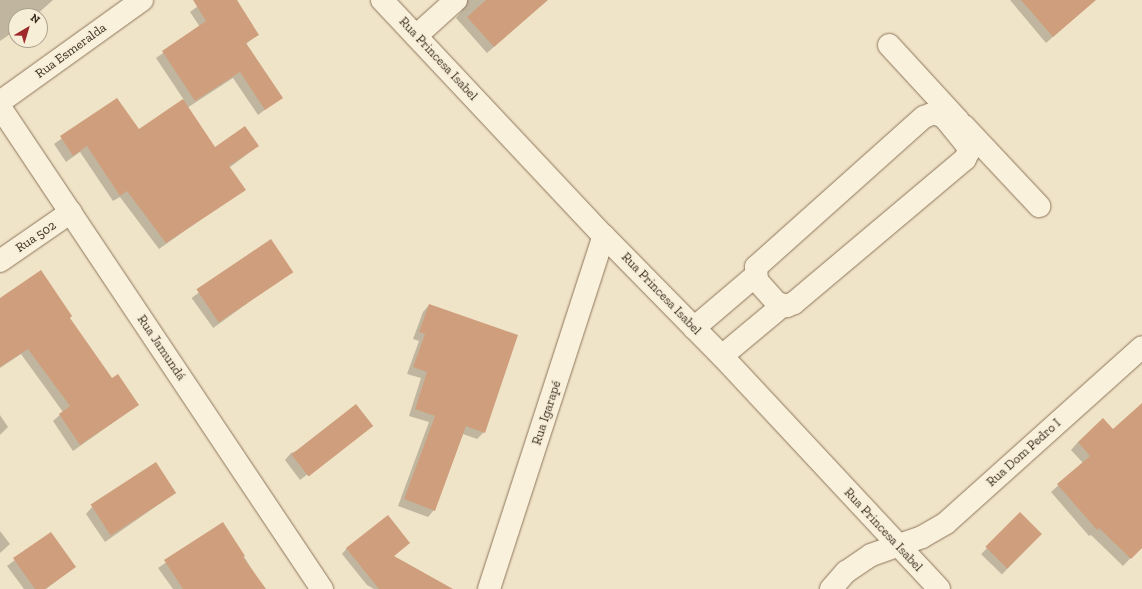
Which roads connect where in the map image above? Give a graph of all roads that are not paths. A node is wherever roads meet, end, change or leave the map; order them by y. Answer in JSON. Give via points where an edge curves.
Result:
{"nodes":[{"id":1,"x":142,"y":0,"type":"edge"},
{"id":2,"x":382,"y":0,"type":"edge"},
{"id":3,"x":456,"y":0,"type":"edge"},
{"id":4,"x":416,"y":36,"type":"junction"},
{"id":5,"x":889,"y":45,"type":"dead end"},
{"id":6,"x":0,"y":102,"type":"edge"},
{"id":7,"x":0,"y":107,"type":"edge"},
{"id":8,"x":958,"y":127,"type":"junction"},
{"id":9,"x":1039,"y":206,"type":"dead end"},
{"id":10,"x":71,"y":212,"type":"junction"},
{"id":11,"x":604,"y":236,"type":"junction"},
{"id":12,"x":0,"y":261,"type":"edge"},
{"id":13,"x":755,"y":276,"type":"junction"},
{"id":14,"x":782,"y":306,"type":"junction"},
{"id":15,"x":694,"y":328,"type":"junction"},
{"id":16,"x":1142,"y":347,"type":"edge"},
{"id":17,"x":722,"y":356,"type":"junction"},
{"id":18,"x":898,"y":545,"type":"junction"},
{"id":19,"x":322,"y":589,"type":"edge"},
{"id":20,"x":489,"y":589,"type":"edge"},
{"id":21,"x":831,"y":589,"type":"edge"},
{"id":22,"x":939,"y":589,"type":"edge"}],
"edges":[{"from":1,"to":6,"type":"street","name":"Rua Esmeralda"},
{"from":2,"to":4,"type":"street","name":"Rua Princesa Isabel"},
{"from":3,"to":4,"type":"street"},
{"from":4,"to":11,"type":"street","name":"Rua Princesa Isabel"},
{"from":5,"to":8,"type":"street"},
{"from":7,"to":10,"type":"street","name":"Rua Jamundá"},
{"from":8,"to":9,"type":"street"},
{"from":8,"to":13,"type":"street","via":[[939,114],[924,117],[759,264]]},
{"from":8,"to":14,"type":"street","via":[[968,148],[965,159],[794,303]]},
{"from":10,"to":12,"type":"street","name":"Rua 502"},
{"from":10,"to":19,"type":"street","name":"Rua Jamundá"},
{"from":11,"to":15,"type":"street","name":"Rua Princesa Isabel"},
{"from":11,"to":20,"type":"street","name":"Rua Igarapé"},
{"from":13,"to":14,"type":"street"},
{"from":13,"to":15,"type":"street"},
{"from":14,"to":17,"type":"street"},
{"from":15,"to":17,"type":"street","name":"Rua Princesa Isabel"},
{"from":16,"to":18,"type":"street","name":"Rua Dom Pedro I","via":[[946,523]]},
{"from":17,"to":18,"type":"street","name":"Rua Princesa Isabel"},
{"from":18,"to":21,"type":"street","name":"Rua Dom Pedro I","via":[[871,556],[846,572]]},
{"from":18,"to":22,"type":"street","name":"Rua Princesa Isabel"}]}
